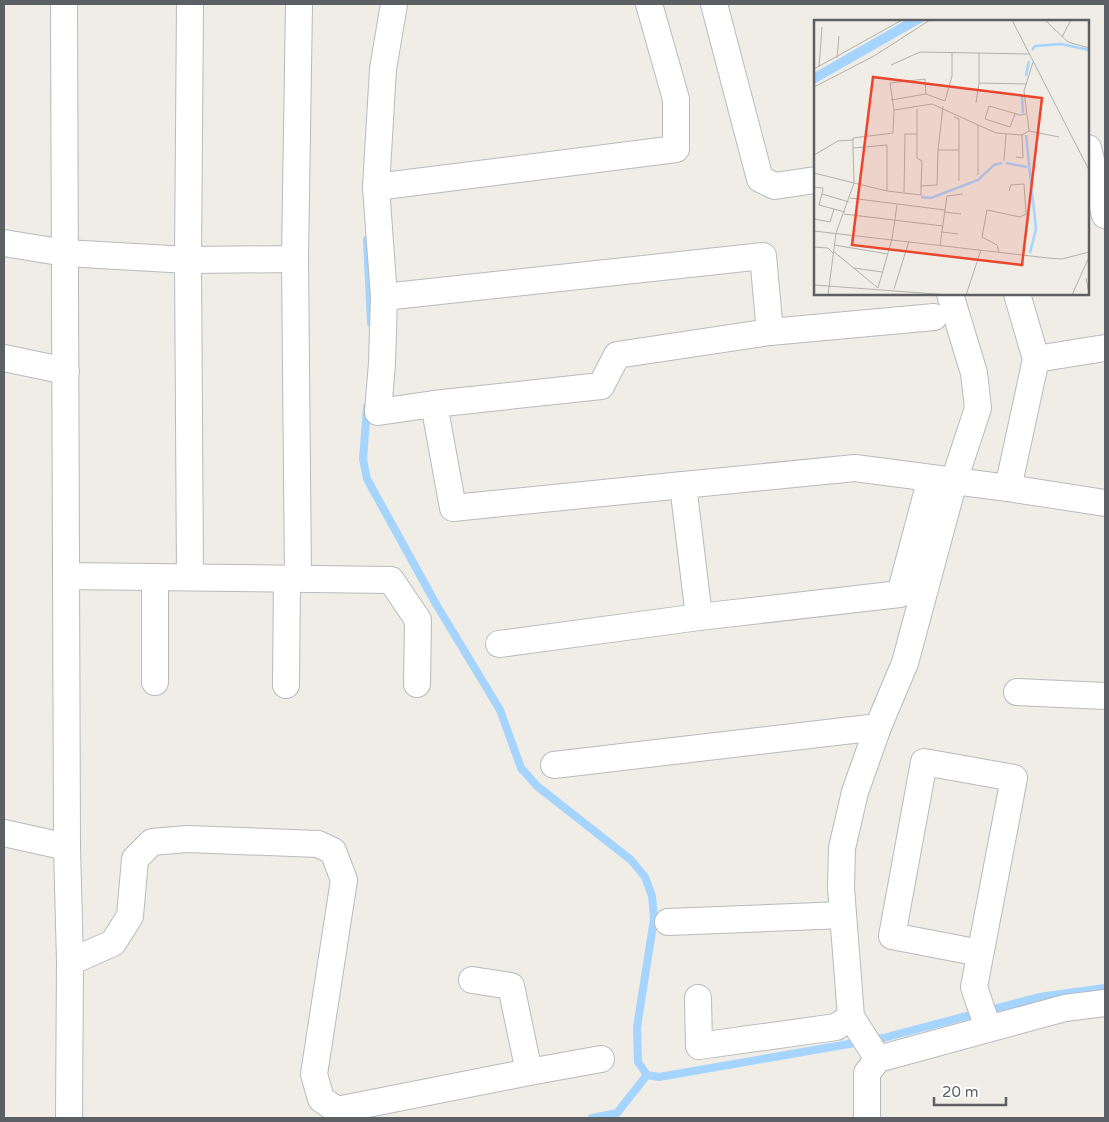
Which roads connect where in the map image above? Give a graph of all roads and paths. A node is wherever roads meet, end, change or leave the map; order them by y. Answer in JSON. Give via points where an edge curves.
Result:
{"nodes":[{"id":1,"x":64,"y":4,"type":"edge"},
{"id":2,"x":190,"y":4,"type":"edge"},
{"id":3,"x":299,"y":4,"type":"edge"},
{"id":4,"x":394,"y":4,"type":"edge"},
{"id":5,"x":649,"y":4,"type":"edge"},
{"id":6,"x":714,"y":4,"type":"edge"},
{"id":7,"x":1089,"y":152,"type":"edge"},
{"id":8,"x":814,"y":180,"type":"edge"},
{"id":9,"x":376,"y":187,"type":"junction"},
{"id":10,"x":1105,"y":215,"type":"edge"},
{"id":11,"x":4,"y":244,"type":"edge"},
{"id":12,"x":65,"y":253,"type":"junction"},
{"id":13,"x":295,"y":259,"type":"junction"},
{"id":14,"x":188,"y":260,"type":"junction"},
{"id":15,"x":950,"y":295,"type":"edge"},
{"id":16,"x":1017,"y":295,"type":"edge"},
{"id":17,"x":384,"y":297,"type":"junction"},
{"id":18,"x":934,"y":317,"type":"dead end"},
{"id":19,"x":770,"y":332,"type":"junction"},
{"id":20,"x":1105,"y":348,"type":"edge"},
{"id":21,"x":4,"y":358,"type":"edge"},
{"id":22,"x":1036,"y":359,"type":"junction"},
{"id":23,"x":66,"y":371,"type":"junction"},
{"id":24,"x":434,"y":404,"type":"junction"},
{"id":25,"x":942,"y":479,"type":"junction"},
{"id":26,"x":683,"y":485,"type":"junction"},
{"id":27,"x":1008,"y":488,"type":"junction"},
{"id":28,"x":1105,"y":503,"type":"edge"},
{"id":29,"x":67,"y":576,"type":"junction"},
{"id":30,"x":156,"y":577,"type":"junction"},
{"id":31,"x":190,"y":577,"type":"junction"},
{"id":32,"x":293,"y":579,"type":"junction"},
{"id":33,"x":699,"y":617,"type":"junction"},
{"id":34,"x":499,"y":644,"type":"dead end"},
{"id":35,"x":155,"y":682,"type":"dead end"},
{"id":36,"x":417,"y":684,"type":"dead end"},
{"id":37,"x":286,"y":685,"type":"dead end"},
{"id":38,"x":1017,"y":692,"type":"dead end"},
{"id":39,"x":1105,"y":696,"type":"edge"},
{"id":40,"x":878,"y":727,"type":"junction"},
{"id":41,"x":554,"y":764,"type":"dead end"},
{"id":42,"x":4,"y":833,"type":"edge"},
{"id":43,"x":67,"y":847,"type":"junction"},
{"id":44,"x":843,"y":915,"type":"junction"},
{"id":45,"x":668,"y":922,"type":"dead end"},
{"id":46,"x":980,"y":953,"type":"junction"},
{"id":47,"x":70,"y":962,"type":"junction"},
{"id":48,"x":472,"y":980,"type":"dead end"},
{"id":49,"x":698,"y":998,"type":"dead end"},
{"id":50,"x":1105,"y":1003,"type":"edge"},
{"id":51,"x":984,"y":1018,"type":"junction"},
{"id":52,"x":865,"y":1039,"type":"junction"},
{"id":53,"x":601,"y":1059,"type":"dead end"},
{"id":54,"x":529,"y":1072,"type":"junction"},
{"id":55,"x":69,"y":1118,"type":"edge"},
{"id":56,"x":867,"y":1118,"type":"edge"}],
"edges":[{"from":1,"to":12,"type":"street"},
{"from":2,"to":14,"type":"street"},
{"from":3,"to":13,"type":"street"},
{"from":4,"to":9,"type":"street","via":[[383,69]]},
{"from":5,"to":9,"type":"street","via":[[676,99],[676,148]]},
{"from":6,"to":8,"type":"street","via":[[760,179],[775,186]]},
{"from":7,"to":10,"type":"street"},
{"from":9,"to":17,"type":"street"},
{"from":11,"to":12,"type":"street"},
{"from":12,"to":14,"type":"street"},
{"from":12,"to":23,"type":"street"},
{"from":13,"to":14,"type":"street"},
{"from":13,"to":32,"type":"street"},
{"from":14,"to":31,"type":"street"},
{"from":15,"to":25,"type":"street","via":[[974,373],[978,408]]},
{"from":16,"to":22,"type":"street"},
{"from":17,"to":19,"type":"street","via":[[763,256]]},
{"from":17,"to":24,"type":"street","via":[[378,412]]},
{"from":18,"to":19,"type":"street"},
{"from":19,"to":24,"type":"street","via":[[617,355],[601,386]]},
{"from":20,"to":22,"type":"street"},
{"from":21,"to":23,"type":"street"},
{"from":22,"to":27,"type":"street"},
{"from":23,"to":29,"type":"street"},
{"from":24,"to":26,"type":"street","via":[[453,508]]},
{"from":25,"to":26,"type":"street","via":[[855,468]]},
{"from":25,"to":27,"type":"street"},
{"from":25,"to":33,"type":"street","via":[[900,594]]},
{"from":25,"to":40,"type":"street","via":[[905,663]]},
{"from":26,"to":33,"type":"street"},
{"from":27,"to":28,"type":"street"},
{"from":29,"to":30,"type":"street"},
{"from":29,"to":43,"type":"street"},
{"from":30,"to":31,"type":"street"},
{"from":30,"to":35,"type":"street"},
{"from":31,"to":32,"type":"street"},
{"from":32,"to":36,"type":"street","via":[[391,580],[418,620]]},
{"from":32,"to":37,"type":"street"},
{"from":33,"to":34,"type":"street"},
{"from":38,"to":39,"type":"street"},
{"from":40,"to":41,"type":"street"},
{"from":40,"to":44,"type":"street","via":[[855,792],[842,848],[840,888]]},
{"from":42,"to":43,"type":"street"},
{"from":43,"to":47,"type":"street"},
{"from":44,"to":45,"type":"street"},
{"from":44,"to":52,"type":"street"},
{"from":46,"to":46,"type":"street","via":[[1014,778],[924,762],[892,936]]},
{"from":46,"to":51,"type":"street","via":[[974,987]]},
{"from":47,"to":54,"type":"street","via":[[113,943],[130,916],[135,859],[152,842],[187,839],[318,844],[333,851],[344,880],[314,1074],[321,1099],[337,1110]]},
{"from":47,"to":55,"type":"street"},
{"from":48,"to":54,"type":"street","via":[[511,986]]},
{"from":49,"to":52,"type":"street","via":[[700,1046],[836,1027]]},
{"from":50,"to":51,"type":"street"},
{"from":51,"to":52,"type":"street"},
{"from":52,"to":56,"type":"street"},
{"from":53,"to":54,"type":"street"}]}
